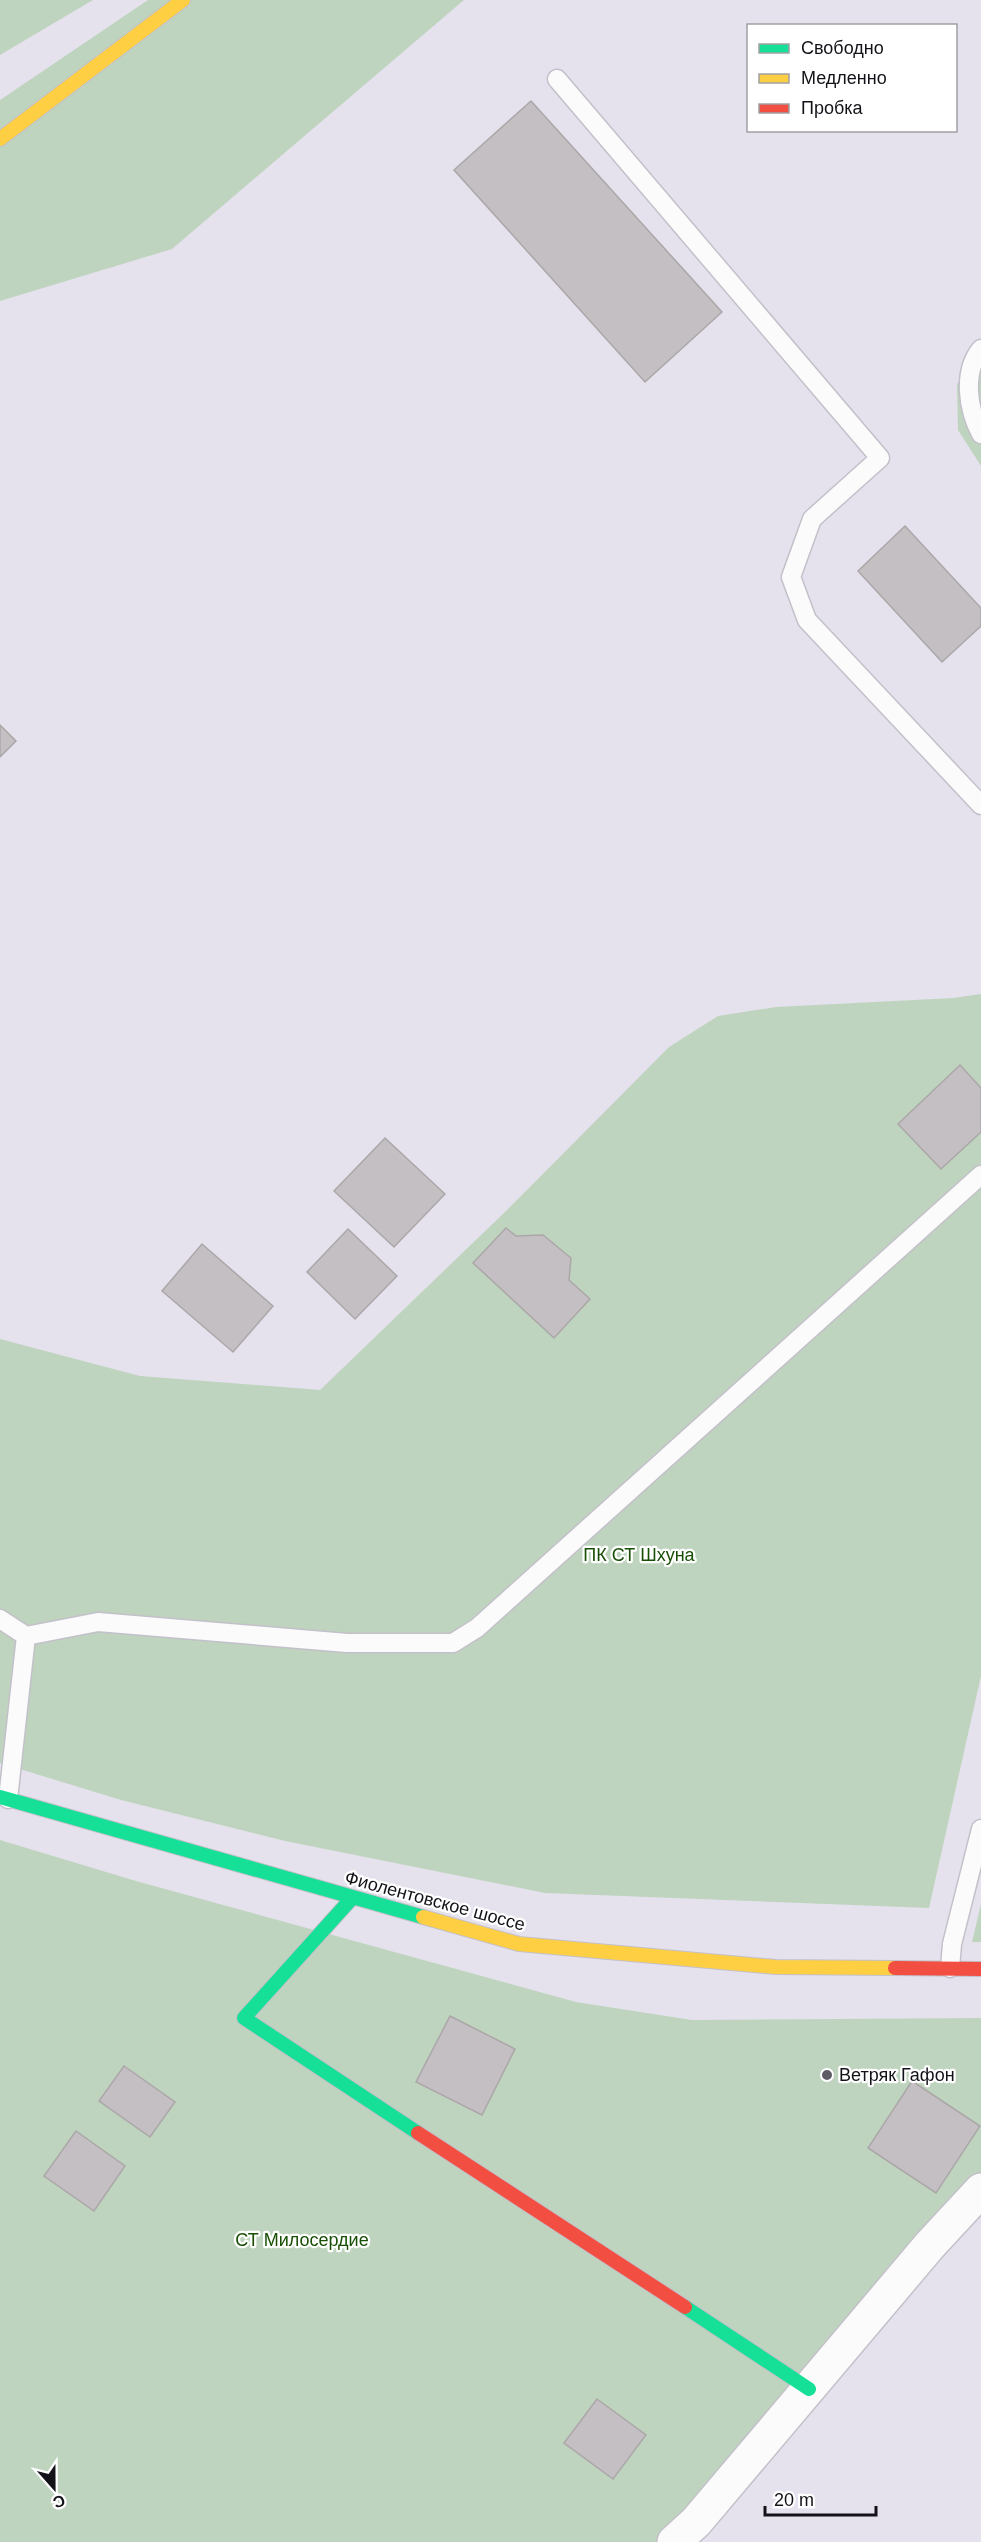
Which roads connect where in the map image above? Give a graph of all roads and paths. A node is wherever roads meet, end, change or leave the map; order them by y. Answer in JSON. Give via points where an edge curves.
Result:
{"nodes":[{"id":1,"x":183,"y":0,"type":"edge"},
{"id":2,"x":558,"y":79,"type":"dead end"},
{"id":3,"x":1,"y":137,"type":"edge"},
{"id":4,"x":981,"y":349,"type":"edge"},
{"id":5,"x":981,"y":434,"type":"edge"},
{"id":6,"x":981,"y":805,"type":"edge"},
{"id":7,"x":981,"y":1175,"type":"edge"},
{"id":8,"x":0,"y":1619,"type":"edge"},
{"id":9,"x":27,"y":1636,"type":"junction"},
{"id":10,"x":4,"y":1798,"type":"edge"},
{"id":11,"x":981,"y":1829,"type":"edge"},
{"id":12,"x":353,"y":1897,"type":"junction"},
{"id":13,"x":950,"y":1968,"type":"junction"},
{"id":14,"x":981,"y":1969,"type":"edge"},
{"id":15,"x":981,"y":2190,"type":"edge"},
{"id":16,"x":809,"y":2389,"type":"junction"},
{"id":17,"x":674,"y":2542,"type":"edge"}],
"edges":[{"from":1,"to":3,"type":"street"},
{"from":2,"to":6,"type":"lane","via":[[880,458],[812,519],[791,577],[807,620]]},
{"from":4,"to":5,"type":"lane","via":[[968,388],[972,418]]},
{"from":7,"to":9,"type":"lane","via":[[477,1628],[453,1642],[347,1643],[98,1622]]},
{"from":8,"to":9,"type":"lane"},
{"from":9,"to":10,"type":"lane"},
{"from":10,"to":12,"type":"street","name":"Фиолентовское шоссе"},
{"from":11,"to":13,"type":"lane","via":[[951,1944]]},
{"from":12,"to":13,"type":"street","name":"Фиолентовское шоссе","via":[[519,1944],[776,1967]]},
{"from":12,"to":16,"type":"street","via":[[244,2018]]},
{"from":13,"to":14,"type":"street","name":"Фиолентовское шоссе"},
{"from":15,"to":16,"type":"street"},
{"from":16,"to":17,"type":"street","via":[[696,2522]]}]}
